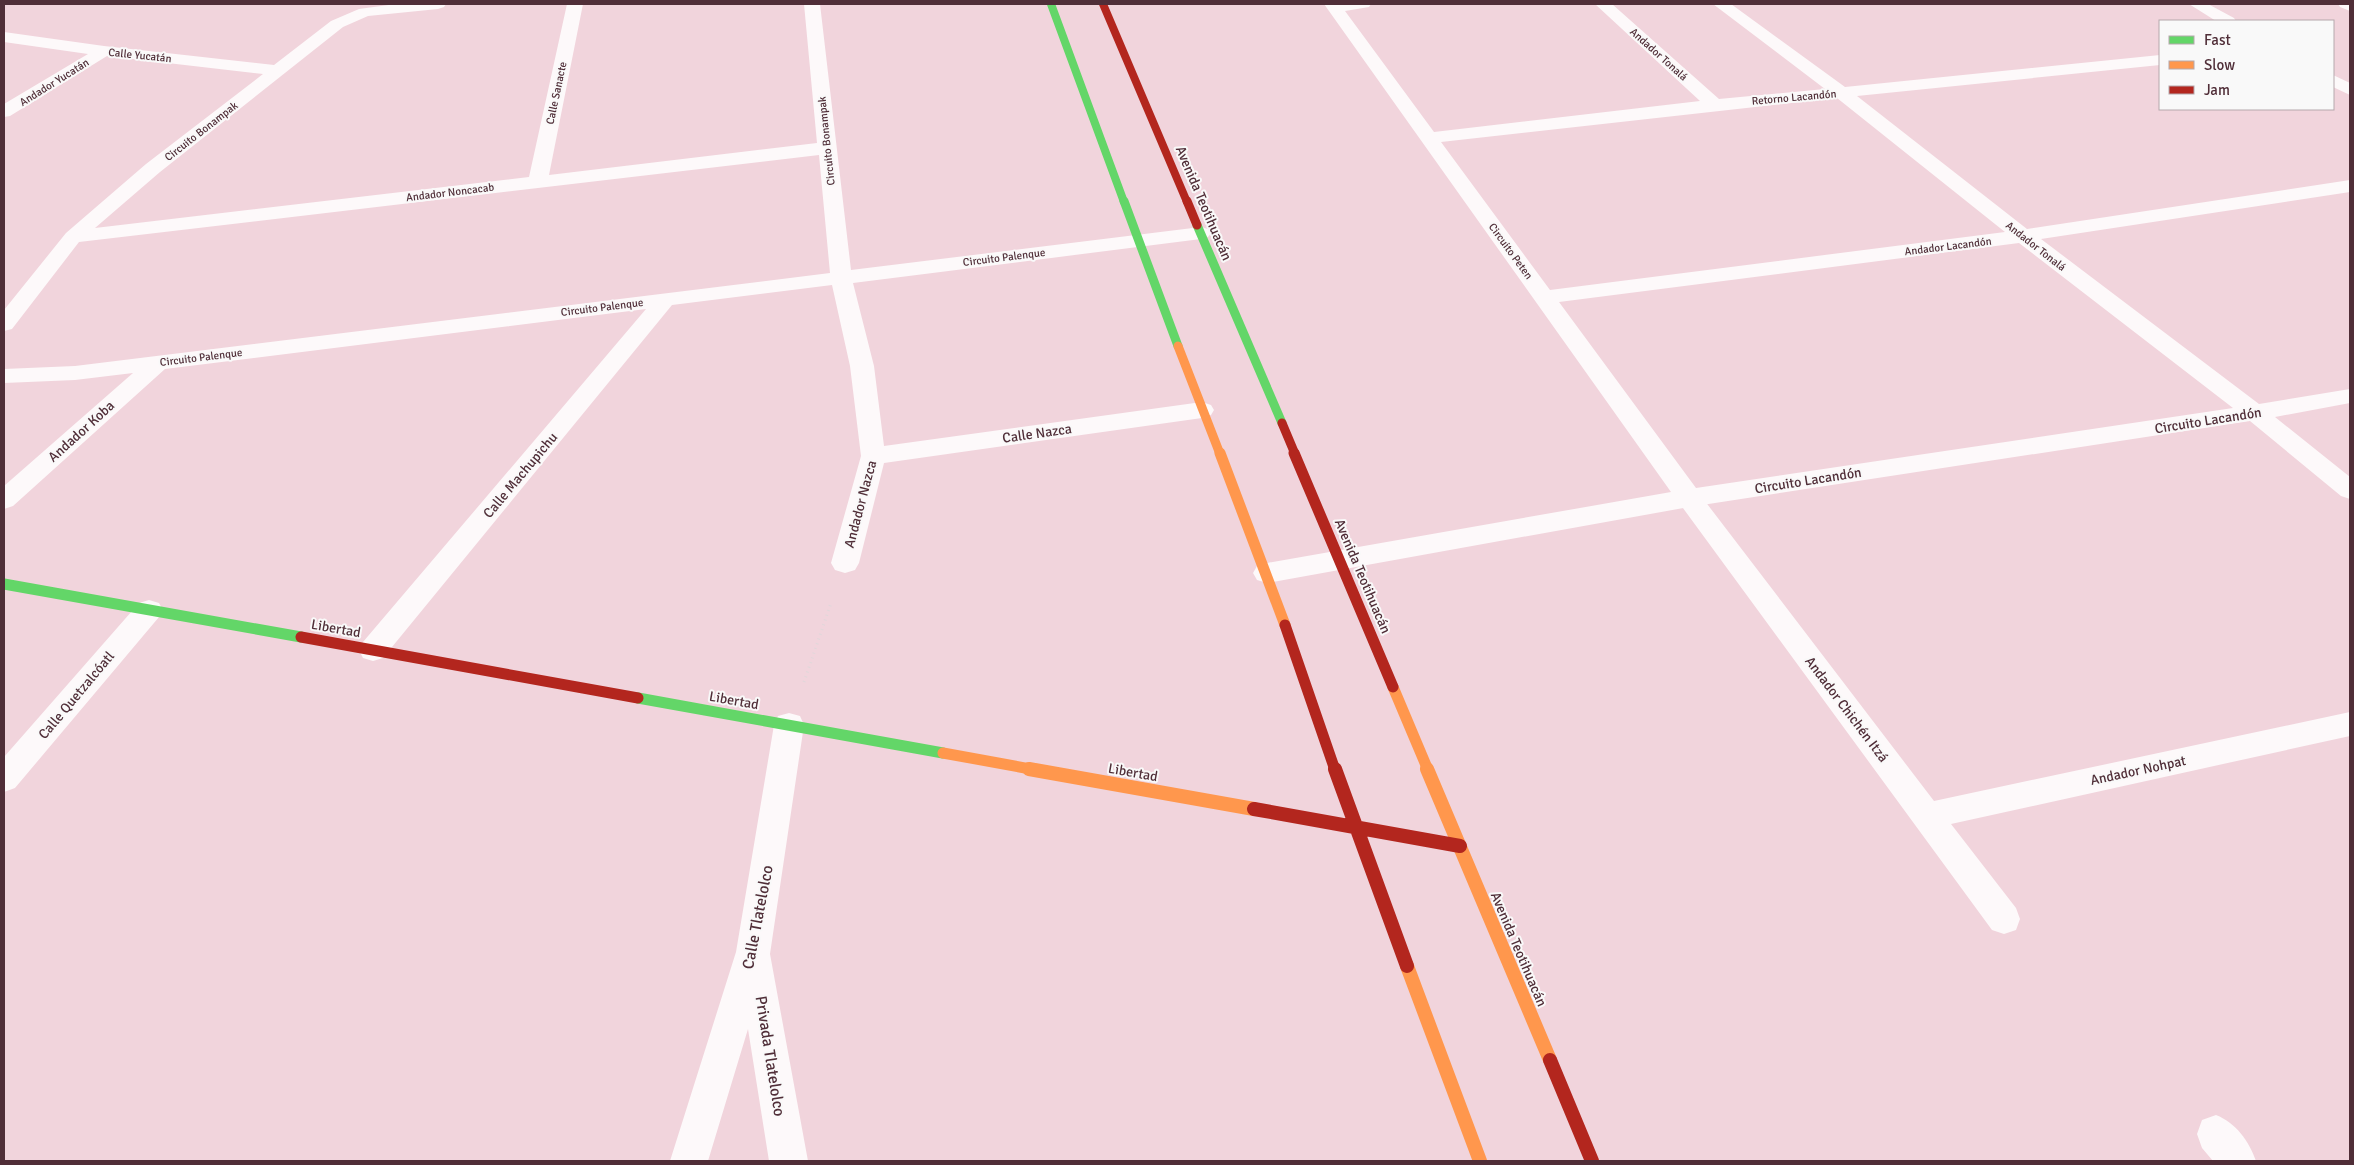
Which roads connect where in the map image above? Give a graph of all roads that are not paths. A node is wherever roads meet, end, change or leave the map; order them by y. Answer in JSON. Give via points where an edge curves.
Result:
{"nodes":[{"id":1,"x":437,"y":4,"type":"edge"},
{"id":2,"x":574,"y":4,"type":"edge"},
{"id":3,"x":812,"y":4,"type":"edge"},
{"id":4,"x":1052,"y":4,"type":"edge"},
{"id":5,"x":1103,"y":4,"type":"edge"},
{"id":6,"x":1363,"y":4,"type":"edge"},
{"id":7,"x":1603,"y":4,"type":"edge"},
{"id":8,"x":1721,"y":4,"type":"edge"},
{"id":9,"x":2197,"y":4,"type":"edge"},
{"id":10,"x":2346,"y":4,"type":"edge"},
{"id":11,"x":1333,"y":5,"type":"edge"},
{"id":12,"x":2350,"y":6,"type":"edge"},
{"id":13,"x":2226,"y":20,"type":"edge"},
{"id":14,"x":4,"y":37,"type":"edge"},
{"id":15,"x":104,"y":51,"type":"junction"},
{"id":16,"x":2159,"y":60,"type":"edge"},
{"id":17,"x":277,"y":70,"type":"junction"},
{"id":18,"x":2334,"y":81,"type":"edge"},
{"id":19,"x":2350,"y":90,"type":"edge"},
{"id":20,"x":1842,"y":93,"type":"junction"},
{"id":21,"x":1715,"y":105,"type":"junction"},
{"id":22,"x":4,"y":112,"type":"edge"},
{"id":23,"x":1428,"y":138,"type":"junction"},
{"id":24,"x":826,"y":148,"type":"junction"},
{"id":25,"x":538,"y":182,"type":"junction"},
{"id":26,"x":2350,"y":186,"type":"edge"},
{"id":27,"x":1201,"y":232,"type":"junction"},
{"id":28,"x":74,"y":236,"type":"junction"},
{"id":29,"x":2023,"y":236,"type":"junction"},
{"id":30,"x":1140,"y":240,"type":"junction"},
{"id":31,"x":841,"y":277,"type":"junction"},
{"id":32,"x":1544,"y":297,"type":"junction"},
{"id":33,"x":666,"y":299,"type":"junction"},
{"id":34,"x":4,"y":324,"type":"edge"},
{"id":35,"x":158,"y":363,"type":"junction"},
{"id":36,"x":4,"y":376,"type":"edge"},
{"id":37,"x":2350,"y":396,"type":"edge"},
{"id":38,"x":1202,"y":410,"type":"junction"},
{"id":39,"x":2255,"y":413,"type":"junction"},
{"id":40,"x":873,"y":456,"type":"junction"},
{"id":41,"x":2350,"y":490,"type":"edge"},
{"id":42,"x":1689,"y":498,"type":"junction"},
{"id":43,"x":4,"y":500,"type":"edge"},
{"id":44,"x":1340,"y":560,"type":"junction"},
{"id":45,"x":845,"y":562,"type":"road end"},
{"id":46,"x":1267,"y":573,"type":"junction"},
{"id":47,"x":4,"y":584,"type":"edge"},
{"id":48,"x":148,"y":610,"type":"junction"},
{"id":49,"x":373,"y":650,"type":"junction"},
{"id":50,"x":2350,"y":724,"type":"edge"},
{"id":51,"x":789,"y":725,"type":"junction"},
{"id":52,"x":4,"y":779,"type":"edge"},
{"id":53,"x":1927,"y":816,"type":"junction"},
{"id":54,"x":1355,"y":827,"type":"junction"},
{"id":55,"x":1460,"y":846,"type":"junction"},
{"id":56,"x":2004,"y":919,"type":"dead end"},
{"id":57,"x":753,"y":952,"type":"junction"},
{"id":58,"x":689,"y":1161,"type":"edge"},
{"id":59,"x":788,"y":1161,"type":"edge"},
{"id":60,"x":1480,"y":1161,"type":"edge"},
{"id":61,"x":1592,"y":1161,"type":"edge"}],
"edges":[{"from":1,"to":17,"type":"street","name":"Circuito Bonampak","via":[[352,16]]},
{"from":2,"to":25,"type":"street","name":"Calle Sanacte"},
{"from":3,"to":24,"type":"street","name":"Circuito Bonampak"},
{"from":4,"to":30,"type":"street"},
{"from":5,"to":27,"type":"street","name":"Avenida Teotihuacán"},
{"from":6,"to":11,"type":"street"},
{"from":7,"to":21,"type":"street","name":"Andador Tonalá"},
{"from":8,"to":20,"type":"street","name":"Andador Tonalá"},
{"from":9,"to":13,"type":"street"},
{"from":10,"to":12,"type":"street"},
{"from":11,"to":23,"type":"street","name":"Circuito Peten"},
{"from":14,"to":15,"type":"street","name":"Calle Yucatán"},
{"from":15,"to":17,"type":"street","name":"Calle Yucatán"},
{"from":15,"to":22,"type":"street","name":"Andador Yucatán"},
{"from":16,"to":20,"type":"street","name":"Retorno Lacandón"},
{"from":17,"to":28,"type":"street","name":"Circuito Bonampak","via":[[153,168]]},
{"from":18,"to":19,"type":"street"},
{"from":20,"to":21,"type":"street","name":"Retorno Lacandón"},
{"from":20,"to":29,"type":"street","name":"Andador Tonalá"},
{"from":21,"to":23,"type":"street","name":"Retorno Lacandón"},
{"from":23,"to":32,"type":"street","name":"Circuito Peten"},
{"from":24,"to":25,"type":"street","name":"Andador Noncacab"},
{"from":24,"to":31,"type":"street","name":"Circuito Bonampak"},
{"from":25,"to":28,"type":"street","name":"Andador Noncacab"},
{"from":26,"to":29,"type":"street","name":"Andador Lacandón"},
{"from":27,"to":30,"type":"street","name":"Circuito Palenque"},
{"from":27,"to":44,"type":"street","name":"Avenida Teotihuacán"},
{"from":28,"to":34,"type":"street","name":"Circuito Bonampak"},
{"from":29,"to":32,"type":"street","name":"Andador Lacandón"},
{"from":29,"to":39,"type":"street","name":"Andador Tonalá"},
{"from":30,"to":31,"type":"street","name":"Circuito Palenque"},
{"from":30,"to":38,"type":"street"},
{"from":31,"to":33,"type":"street","name":"Circuito Palenque"},
{"from":31,"to":40,"type":"street","name":"Andador Nazca","via":[[862,366]]},
{"from":32,"to":42,"type":"street","name":"Circuito Peten"},
{"from":33,"to":35,"type":"street","name":"Circuito Palenque"},
{"from":33,"to":49,"type":"street","name":"Calle Machupichu"},
{"from":35,"to":36,"type":"street","name":"Circuito Palenque","via":[[75,373]]},
{"from":35,"to":43,"type":"street","name":"Andador Koba"},
{"from":37,"to":39,"type":"street","name":"Circuito Lacandón"},
{"from":38,"to":40,"type":"street","name":"Calle Nazca"},
{"from":38,"to":46,"type":"street"},
{"from":39,"to":41,"type":"street","name":"Andador Tonalá"},
{"from":39,"to":42,"type":"street","name":"Circuito Lacandón"},
{"from":40,"to":45,"type":"street","name":"Andador Nazca"},
{"from":42,"to":44,"type":"street","name":"Circuito Lacandón"},
{"from":42,"to":53,"type":"lane","name":"Andador Chichén Itzá"},
{"from":44,"to":46,"type":"street","name":"Circuito Lacandón"},
{"from":44,"to":55,"type":"street","name":"Avenida Teotihuacán"},
{"from":46,"to":54,"type":"street"},
{"from":47,"to":48,"type":"street","name":"Libertad"},
{"from":48,"to":49,"type":"street","name":"Libertad"},
{"from":48,"to":52,"type":"street","name":"Calle Quetzalcóatl"},
{"from":49,"to":51,"type":"street","name":"Libertad"},
{"from":50,"to":53,"type":"lane","name":"Andador Nohpat"},
{"from":51,"to":54,"type":"street","name":"Libertad"},
{"from":51,"to":57,"type":"street","name":"Calle Tlatelolco"},
{"from":53,"to":56,"type":"lane","name":"Andador Chichén Itzá"},
{"from":54,"to":55,"type":"street","name":"Libertad"},
{"from":54,"to":60,"type":"street"},
{"from":55,"to":61,"type":"street","name":"Avenida Teotihuacán"},
{"from":57,"to":58,"type":"street","name":"Calle Tlatelolco"},
{"from":57,"to":59,"type":"street","name":"Privada Tlatelolco"}]}
